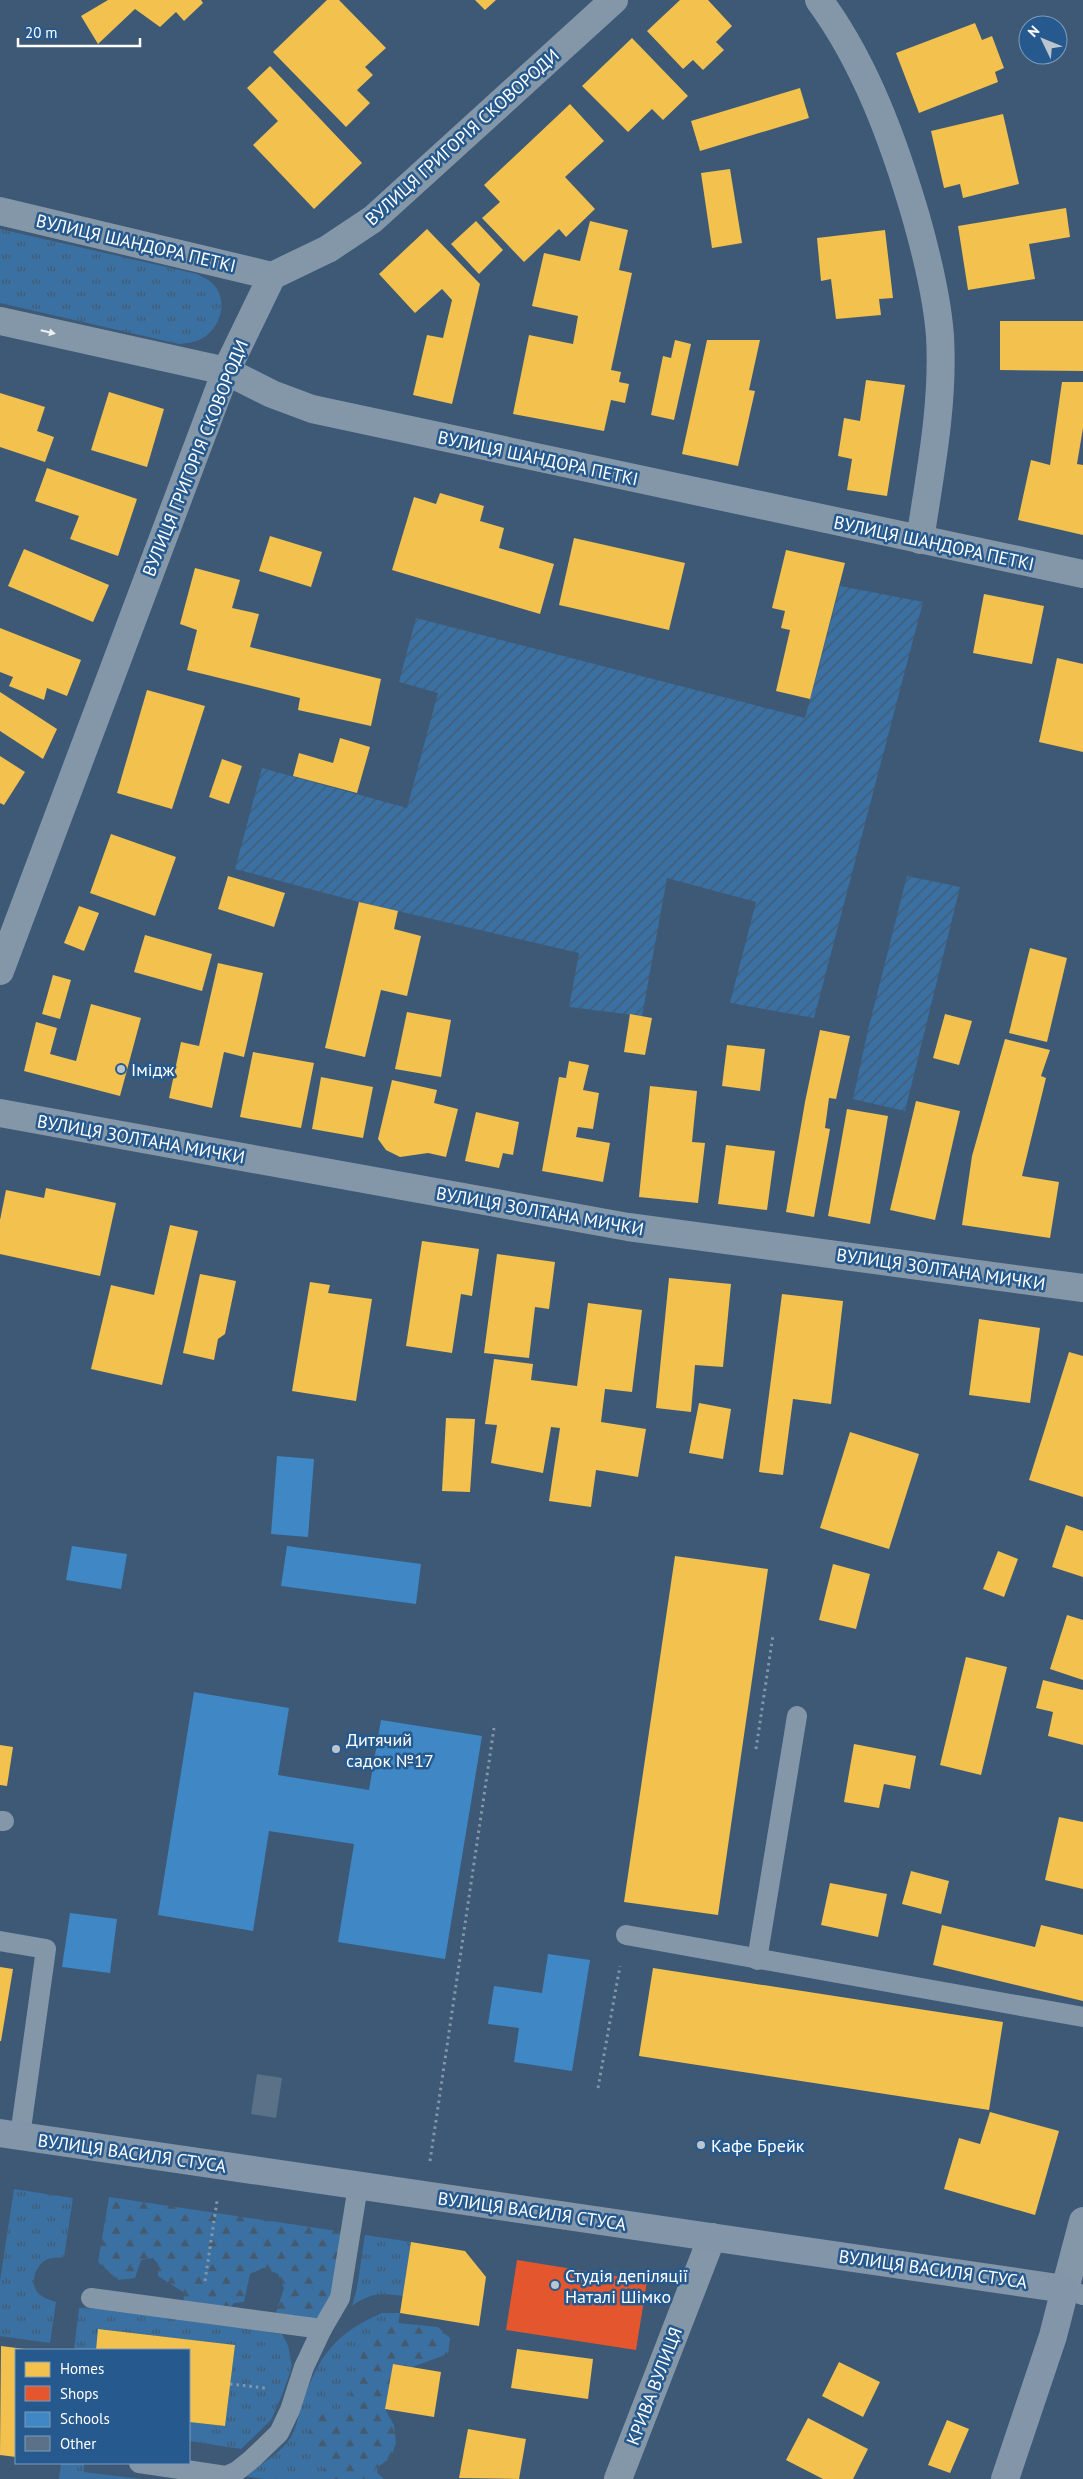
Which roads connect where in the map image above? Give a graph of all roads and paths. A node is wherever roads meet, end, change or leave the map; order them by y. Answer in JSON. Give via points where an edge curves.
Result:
{"nodes":[{"id":1,"x":614,"y":0,"type":"edge"},
{"id":2,"x":819,"y":0,"type":"edge"},
{"id":3,"x":0,"y":211,"type":"edge"},
{"id":4,"x":272,"y":276,"type":"junction"},
{"id":5,"x":0,"y":321,"type":"edge"},
{"id":6,"x":226,"y":372,"type":"junction"},
{"id":7,"x":920,"y":540,"type":"junction"},
{"id":8,"x":1083,"y":574,"type":"edge"},
{"id":9,"x":0,"y":971,"type":"edge"},
{"id":10,"x":0,"y":1113,"type":"edge"},
{"id":11,"x":1083,"y":1288,"type":"edge"},
{"id":12,"x":773,"y":1635,"type":"dead end"},
{"id":13,"x":797,"y":1716,"type":"dead end"},
{"id":14,"x":494,"y":1728,"type":"dead end"},
{"id":15,"x":756,"y":1753,"type":"dead end"},
{"id":16,"x":626,"y":1935,"type":"joint"},
{"id":17,"x":0,"y":1941,"type":"edge"},
{"id":18,"x":757,"y":1960,"type":"junction"},
{"id":19,"x":1083,"y":2017,"type":"edge"},
{"id":20,"x":598,"y":2088,"type":"dead end"},
{"id":21,"x":10,"y":2135,"type":"edge"},
{"id":22,"x":430,"y":2164,"type":"dead end"},
{"id":23,"x":358,"y":2186,"type":"junction"},
{"id":24,"x":1083,"y":2221,"type":"edge"},
{"id":25,"x":712,"y":2237,"type":"junction"},
{"id":26,"x":1074,"y":2292,"type":"edge"},
{"id":27,"x":91,"y":2298,"type":"dead end"},
{"id":28,"x":322,"y":2330,"type":"junction"},
{"id":29,"x":230,"y":2384,"type":"dead end"},
{"id":30,"x":274,"y":2389,"type":"dead end"},
{"id":31,"x":146,"y":2464,"type":"edge"},
{"id":32,"x":618,"y":2479,"type":"edge"},
{"id":33,"x":1006,"y":2479,"type":"edge"}],
"edges":[{"from":1,"to":4,"type":"street","name":"ВУЛИЦЯ ГРИГОРІЯ СКОВОРОДИ","via":[[373,219],[328,249]]},
{"from":2,"to":7,"type":"street","via":[[870,88],[903,173],[930,269],[940,337],[938,424]]},
{"from":3,"to":4,"type":"street","name":"ВУЛИЦЯ ШАНДОРА ПЕТКІ"},
{"from":4,"to":6,"type":"street","name":"ВУЛИЦЯ ГРИГОРІЯ СКОВОРОДИ"},
{"from":5,"to":6,"type":"street","name":"ВУЛИЦЯ ШАНДОРА ПЕТКІ","one_way":true},
{"from":6,"to":7,"type":"street","name":"ВУЛИЦЯ ШАНДОРА ПЕТКІ","via":[[312,409]]},
{"from":6,"to":9,"type":"street","name":"ВУЛИЦЯ ГРИГОРІЯ СКОВОРОДИ"},
{"from":7,"to":8,"type":"street","name":"ВУЛИЦЯ ШАНДОРА ПЕТКІ"},
{"from":10,"to":11,"type":"street","name":"ВУЛИЦЯ ЗОЛТАНА МИЧКИ","via":[[628,1227]]},
{"from":12,"to":15,"type":"path"},
{"from":13,"to":18,"type":"lane"},
{"from":14,"to":22,"type":"path"},
{"from":16,"to":18,"type":"lane"},
{"from":16,"to":20,"type":"path"},
{"from":17,"to":21,"type":"lane","via":[[46,1949]]},
{"from":18,"to":19,"type":"lane"},
{"from":21,"to":23,"type":"main road","name":"ВУЛИЦЯ ВАСИЛЯ СТУСА"},
{"from":23,"to":25,"type":"main road","name":"ВУЛИЦЯ ВАСИЛЯ СТУСА"},
{"from":23,"to":28,"type":"lane","via":[[340,2298]]},
{"from":24,"to":26,"type":"street"},
{"from":25,"to":26,"type":"main road","name":"ВУЛИЦЯ ВАСИЛЯ СТУСА"},
{"from":25,"to":32,"type":"street","name":"КРИВА ВУЛИЦЯ"},
{"from":26,"to":33,"type":"main road","via":[[1053,2336]]},
{"from":27,"to":28,"type":"lane"},
{"from":28,"to":31,"type":"lane","via":[[279,2433],[238,2471],[226,2476]]},
{"from":29,"to":30,"type":"path"}]}
